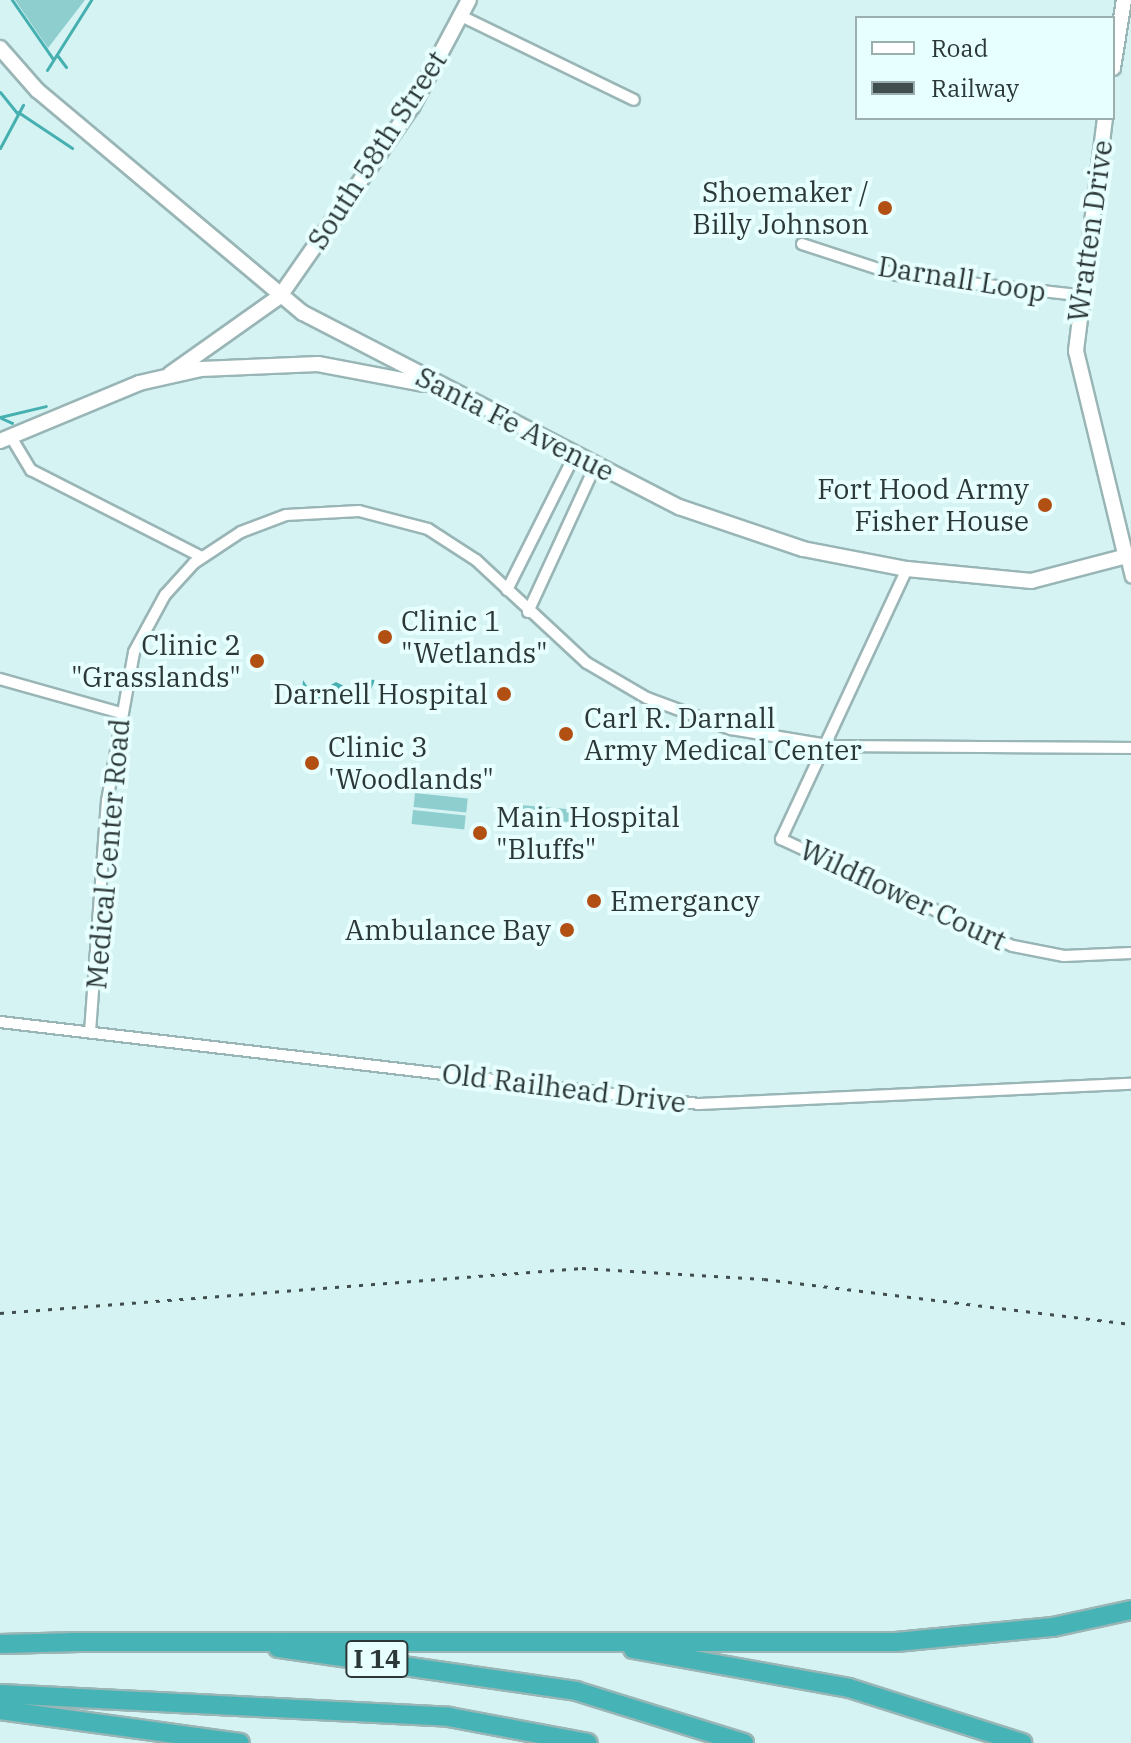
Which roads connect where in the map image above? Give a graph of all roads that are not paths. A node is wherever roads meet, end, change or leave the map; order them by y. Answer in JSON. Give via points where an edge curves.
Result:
{"nodes":[{"id":1,"x":469,"y":0,"type":"edge"},
{"id":2,"x":1124,"y":0,"type":"edge"},
{"id":3,"x":461,"y":16,"type":"junction"},
{"id":4,"x":0,"y":48,"type":"edge"},
{"id":5,"x":1115,"y":56,"type":"edge"},
{"id":6,"x":634,"y":100,"type":"dead end"},
{"id":7,"x":1105,"y":120,"type":"edge"},
{"id":8,"x":802,"y":244,"type":"dead end"},
{"id":9,"x":1078,"y":295,"type":"junction"},
{"id":10,"x":280,"y":296,"type":"junction"},
{"id":11,"x":170,"y":374,"type":"junction"},
{"id":12,"x":448,"y":390,"type":"junction"},
{"id":13,"x":6,"y":439,"type":"edge"},
{"id":14,"x":574,"y":456,"type":"junction"},
{"id":15,"x":595,"y":466,"type":"junction"},
{"id":16,"x":202,"y":557,"type":"junction"},
{"id":17,"x":1129,"y":557,"type":"edge"},
{"id":18,"x":907,"y":569,"type":"junction"},
{"id":19,"x":1131,"y":577,"type":"edge"},
{"id":20,"x":507,"y":590,"type":"junction"},
{"id":21,"x":528,"y":612,"type":"junction"},
{"id":22,"x":0,"y":679,"type":"edge"},
{"id":23,"x":121,"y":713,"type":"junction"},
{"id":24,"x":827,"y":746,"type":"junction"},
{"id":25,"x":1131,"y":748,"type":"edge"},
{"id":26,"x":1131,"y":953,"type":"edge"},
{"id":27,"x":0,"y":1022,"type":"edge"},
{"id":28,"x":90,"y":1032,"type":"junction"},
{"id":29,"x":1131,"y":1084,"type":"edge"},
{"id":30,"x":1131,"y":1610,"type":"edge"},
{"id":31,"x":490,"y":1638,"type":"junction"},
{"id":32,"x":71,"y":1642,"type":"junction"},
{"id":33,"x":0,"y":1644,"type":"edge"},
{"id":34,"x":0,"y":1694,"type":"edge"},
{"id":35,"x":0,"y":1710,"type":"edge"},
{"id":36,"x":240,"y":1743,"type":"edge"},
{"id":37,"x":588,"y":1743,"type":"edge"},
{"id":38,"x":744,"y":1743,"type":"edge"},
{"id":39,"x":1022,"y":1743,"type":"edge"}],
"edges":[{"from":1,"to":3,"type":"street","name":"South 58th Street"},
{"from":2,"to":5,"type":"street"},
{"from":3,"to":6,"type":"street"},
{"from":3,"to":10,"type":"street","name":"South 58th Street","via":[[412,107]]},
{"from":4,"to":10,"type":"street","name":"Santa Fe Avenue","via":[[37,90]]},
{"from":7,"to":9,"type":"street","name":"Wratten Drive"},
{"from":8,"to":9,"type":"street","name":"Darnall Loop","via":[[897,275]]},
{"from":9,"to":17,"type":"street","name":"Wratten Drive","via":[[1079,379]]},
{"from":10,"to":11,"type":"street","name":"South 58th Street"},
{"from":10,"to":12,"type":"street","name":"Santa Fe Avenue"},
{"from":11,"to":12,"type":"street","via":[[318,364]]},
{"from":11,"to":13,"type":"street"},
{"from":12,"to":14,"type":"street","name":"Santa Fe Avenue"},
{"from":13,"to":16,"type":"street","via":[[31,470]]},
{"from":14,"to":15,"type":"street","name":"Santa Fe Avenue"},
{"from":14,"to":20,"type":"street"},
{"from":15,"to":18,"type":"street","name":"Santa Fe Avenue","via":[[744,531]]},
{"from":15,"to":21,"type":"street"},
{"from":16,"to":20,"type":"street","name":"Medical Center Road","via":[[286,515],[359,511],[441,535]]},
{"from":16,"to":23,"type":"street","name":"Medical Center Road","via":[[145,628]]},
{"from":17,"to":18,"type":"street","name":"Santa Fe Avenue","via":[[1031,581]]},
{"from":17,"to":19,"type":"street","name":"Wratten Drive"},
{"from":18,"to":24,"type":"street","name":"Wildflower Court"},
{"from":20,"to":21,"type":"street","name":"Medical Center Road"},
{"from":21,"to":24,"type":"street","name":"Medical Center Road","via":[[587,663],[669,708],[756,736]]},
{"from":22,"to":23,"type":"street"},
{"from":23,"to":28,"type":"street","name":"Medical Center Road"},
{"from":24,"to":25,"type":"street","name":"Medical Center Road"},
{"from":24,"to":26,"type":"street","name":"Wildflower Court","via":[[781,839],[1013,946],[1064,956]]},
{"from":27,"to":28,"type":"street","name":"Old Railhead Drive"},
{"from":28,"to":29,"type":"street","name":"Old Railhead Drive","via":[[732,1105]]},
{"from":30,"to":31,"type":"highway","via":[[1053,1627],[910,1641]]},
{"from":31,"to":32,"type":"highway"},
{"from":31,"to":39,"type":"highway","via":[[710,1659],[878,1696]]},
{"from":32,"to":33,"type":"highway","number":"I 14"},
{"from":32,"to":38,"type":"highway","number":"I 14","via":[[297,1649],[476,1672],[645,1709]]},
{"from":34,"to":37,"type":"highway","number":"I 14","via":[[449,1717]]},
{"from":35,"to":36,"type":"highway"}]}
